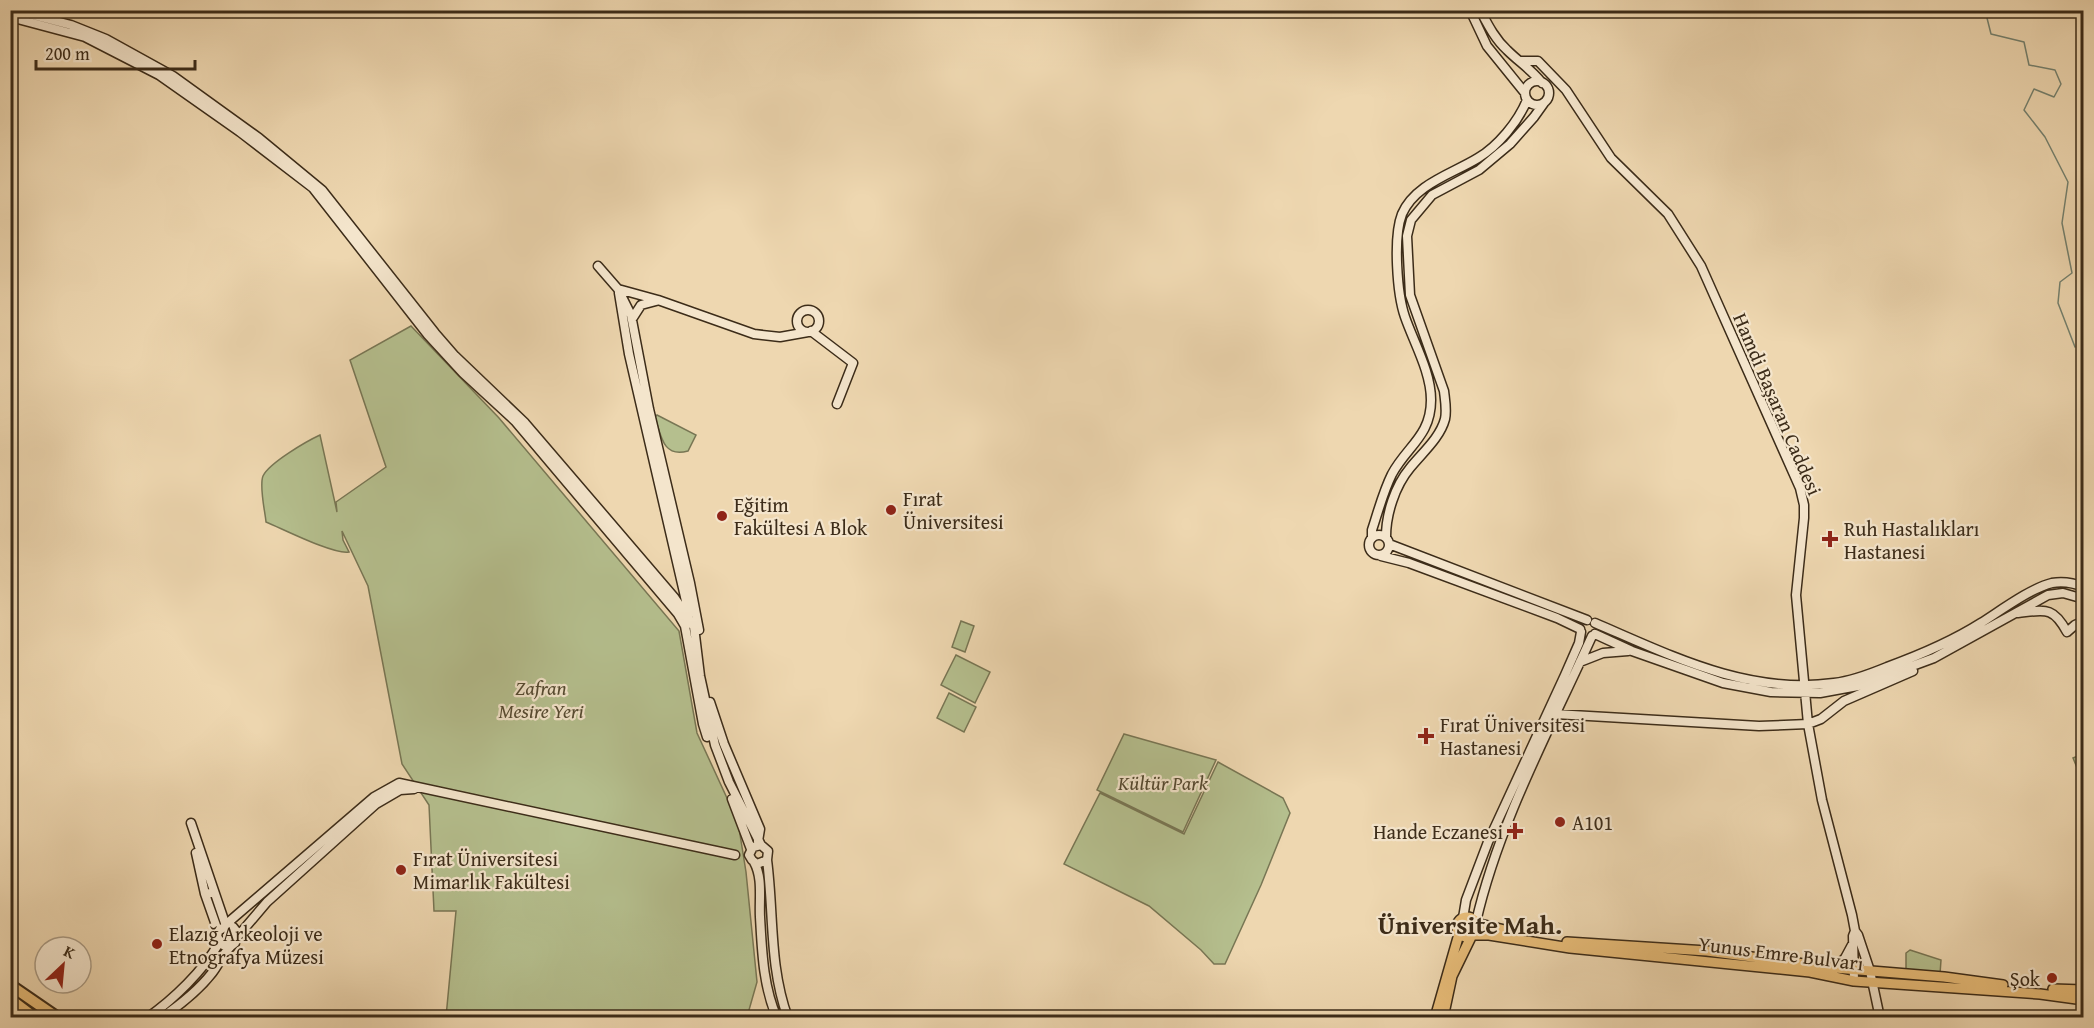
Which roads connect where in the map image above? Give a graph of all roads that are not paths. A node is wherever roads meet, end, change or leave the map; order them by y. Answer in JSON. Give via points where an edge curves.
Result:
{"nodes":[{"id":1,"x":14,"y":10,"type":"edge"},
{"id":2,"x":1470,"y":10,"type":"edge"},
{"id":3,"x":1480,"y":10,"type":"edge"},
{"id":4,"x":10,"y":17,"type":"edge"},
{"id":5,"x":1520,"y":61,"type":"junction"},
{"id":6,"x":1542,"y":83,"type":"junction"},
{"id":7,"x":1526,"y":97,"type":"junction"},
{"id":8,"x":1544,"y":103,"type":"junction"},
{"id":9,"x":598,"y":266,"type":"dead end"},
{"id":10,"x":618,"y":290,"type":"junction"},
{"id":11,"x":658,"y":300,"type":"junction"},
{"id":12,"x":632,"y":319,"type":"junction"},
{"id":13,"x":837,"y":404,"type":"dead end"},
{"id":14,"x":648,"y":415,"type":"junction"},
{"id":15,"x":1372,"y":538,"type":"junction"},
{"id":16,"x":1387,"y":541,"type":"junction"},
{"id":17,"x":1381,"y":556,"type":"junction"},
{"id":18,"x":2084,"y":587,"type":"edge"},
{"id":19,"x":2084,"y":599,"type":"edge"},
{"id":20,"x":2015,"y":613,"type":"junction"},
{"id":21,"x":690,"y":618,"type":"junction"},
{"id":22,"x":1591,"y":621,"type":"junction"},
{"id":23,"x":2084,"y":621,"type":"edge"},
{"id":24,"x":1581,"y":631,"type":"junction"},
{"id":25,"x":1594,"y":635,"type":"junction"},
{"id":26,"x":1958,"y":650,"type":"dead end"},
{"id":27,"x":1632,"y":651,"type":"junction"},
{"id":28,"x":1580,"y":663,"type":"junction"},
{"id":29,"x":1804,"y":689,"type":"junction"},
{"id":30,"x":1555,"y":714,"type":"junction"},
{"id":31,"x":1808,"y":724,"type":"junction"},
{"id":32,"x":427,"y":788,"type":"junction"},
{"id":33,"x":760,"y":843,"type":"junction"},
{"id":34,"x":752,"y":856,"type":"junction"},
{"id":35,"x":766,"y":860,"type":"junction"},
{"id":36,"x":210,"y":893,"type":"junction"},
{"id":37,"x":1463,"y":918,"type":"junction"},
{"id":38,"x":1476,"y":923,"type":"junction"},
{"id":39,"x":224,"y":927,"type":"junction"},
{"id":40,"x":1855,"y":931,"type":"junction"},
{"id":41,"x":1459,"y":933,"type":"junction"},
{"id":42,"x":238,"y":936,"type":"junction"},
{"id":43,"x":1473,"y":936,"type":"junction"},
{"id":44,"x":1854,"y":942,"type":"junction"},
{"id":45,"x":219,"y":943,"type":"junction"},
{"id":46,"x":229,"y":946,"type":"junction"},
{"id":47,"x":1835,"y":968,"type":"junction"},
{"id":48,"x":1853,"y":970,"type":"junction"},
{"id":49,"x":1870,"y":971,"type":"junction"},
{"id":50,"x":1854,"y":981,"type":"junction"},
{"id":51,"x":1872,"y":982,"type":"junction"},
{"id":52,"x":10,"y":985,"type":"edge"},
{"id":53,"x":2084,"y":990,"type":"edge"},
{"id":54,"x":10,"y":999,"type":"edge"},
{"id":55,"x":2084,"y":1000,"type":"edge"},
{"id":56,"x":33,"y":1017,"type":"edge"},
{"id":57,"x":57,"y":1017,"type":"edge"},
{"id":58,"x":147,"y":1017,"type":"edge"},
{"id":59,"x":162,"y":1017,"type":"edge"},
{"id":60,"x":777,"y":1017,"type":"edge"},
{"id":61,"x":788,"y":1017,"type":"edge"},
{"id":62,"x":1435,"y":1017,"type":"edge"},
{"id":63,"x":1443,"y":1017,"type":"edge"},
{"id":64,"x":1880,"y":1017,"type":"edge"}],
"edges":[{"from":1,"to":21,"type":"main road","via":[[83,29],[157,66],[259,138],[322,190],[435,333],[525,423]]},
{"from":2,"to":7,"type":"main road","via":[[1487,46]]},
{"from":3,"to":5,"type":"main road","via":[[1492,33]]},
{"from":4,"to":34,"type":"main road","via":[[85,38],[153,72],[313,188],[428,335],[515,422],[678,614],[685,626],[703,724]]},
{"from":5,"to":6,"type":"main road"},
{"from":5,"to":29,"type":"main road","name":"Hamdi Başaran Caddesi","via":[[1538,61],[1566,90],[1611,158],[1668,214],[1701,266],[1800,488],[1804,505],[1796,595]]},
{"from":6,"to":7,"type":"main road","via":[[1529,84]]},
{"from":6,"to":8,"type":"main road","via":[[1549,91]]},
{"from":7,"to":8,"type":"main road","via":[[1533,104]]},
{"from":7,"to":15,"type":"main road","via":[[1514,124],[1489,149],[1416,193],[1402,213],[1396,240],[1399,286],[1404,314],[1428,376],[1430,416],[1425,431],[1394,471]]},
{"from":8,"to":16,"type":"main road","via":[[1510,144],[1479,170],[1432,195],[1411,220],[1407,236],[1410,295],[1444,391],[1445,419],[1398,484]]},
{"from":9,"to":10,"type":"main road"},
{"from":10,"to":11,"type":"main road"},
{"from":10,"to":12,"type":"main road"},
{"from":10,"to":14,"type":"main road","via":[[629,354]]},
{"from":11,"to":12,"type":"main road","via":[[641,305]]},
{"from":11,"to":13,"type":"main road","via":[[754,334],[780,337],[810,331],[853,363]]},
{"from":12,"to":14,"type":"main road"},
{"from":14,"to":21,"type":"main road"},
{"from":14,"to":33,"type":"main road","via":[[690,583],[711,704],[760,829]]},
{"from":15,"to":16,"type":"main road","via":[[1377,535]]},
{"from":15,"to":17,"type":"main road","via":[[1371,552]]},
{"from":16,"to":17,"type":"main road","via":[[1387,553]]},
{"from":16,"to":22,"type":"main road"},
{"from":17,"to":24,"type":"main road","via":[[1557,618]]},
{"from":18,"to":29,"type":"main road","via":[[2052,584],[1930,651],[1851,680]]},
{"from":19,"to":20,"type":"main road","via":[[2055,593]]},
{"from":20,"to":23,"type":"main road","via":[[2053,613],[2067,632]]},
{"from":20,"to":29,"type":"main road","via":[[1934,658],[1845,690]]},
{"from":21,"to":33,"type":"main road","via":[[715,745]]},
{"from":22,"to":24,"type":"main road","via":[[1581,624]]},
{"from":22,"to":25,"type":"main road","via":[[1597,627]]},
{"from":22,"to":29,"type":"main road","via":[[1711,670]]},
{"from":24,"to":25,"type":"main road","via":[[1587,637]]},
{"from":24,"to":37,"type":"main road","via":[[1565,675],[1488,842]]},
{"from":25,"to":27,"type":"main road"},
{"from":25,"to":28,"type":"main road"},
{"from":26,"to":31,"type":"main road","via":[[1844,701]]},
{"from":27,"to":28,"type":"main road","via":[[1603,653]]},
{"from":27,"to":29,"type":"main road","via":[[1740,688],[1771,692]]},
{"from":28,"to":30,"type":"main road"},
{"from":29,"to":31,"type":"main road","name":"Hamdi Başaran Caddesi"},
{"from":30,"to":31,"type":"main road","via":[[1759,726]]},
{"from":30,"to":38,"type":"main road","via":[[1494,860]]},
{"from":31,"to":40,"type":"main road","name":"Hamdi Başaran Caddesi","via":[[1822,800]]},
{"from":32,"to":34,"type":"main road"},
{"from":32,"to":39,"type":"main road","via":[[399,783],[374,798]]},
{"from":32,"to":42,"type":"main road","via":[[400,790],[376,804],[267,902]]},
{"from":33,"to":34,"type":"main road","via":[[755,845]]},
{"from":33,"to":35,"type":"main road","via":[[768,851]]},
{"from":34,"to":35,"type":"main road","via":[[761,864]]},
{"from":34,"to":60,"type":"main road","via":[[759,872],[765,979]]},
{"from":35,"to":61,"type":"main road","via":[[775,971]]},
{"from":36,"to":36,"type":"main road","via":[[191,823],[200,873]]},
{"from":36,"to":39,"type":"main road"},
{"from":37,"to":38,"type":"main road","via":[[1469,917]]},
{"from":37,"to":41,"type":"main road","via":[[1457,925]]},
{"from":38,"to":43,"type":"main road"},
{"from":38,"to":47,"type":"main road","name":"Yunus Emre Bulvarı","via":[[1554,941],[1707,951]]},
{"from":39,"to":42,"type":"main road","via":[[235,929]]},
{"from":39,"to":45,"type":"main road","via":[[217,937]]},
{"from":40,"to":44,"type":"main road","name":"Hamdi Başaran Caddesi"},
{"from":40,"to":49,"type":"main road"},
{"from":41,"to":43,"type":"main road","via":[[1463,937]]},
{"from":41,"to":62,"type":"main road"},
{"from":42,"to":46,"type":"main road"},
{"from":43,"to":50,"type":"main road","name":"Yunus Emre Bulvarı","via":[[1799,971]]},
{"from":43,"to":63,"type":"main road","via":[[1452,976]]},
{"from":44,"to":47,"type":"main road"},
{"from":44,"to":48,"type":"main road","name":"Hamdi Başaran Caddesi"},
{"from":45,"to":46,"type":"main road"},
{"from":45,"to":58,"type":"main road","via":[[162,1008]]},
{"from":46,"to":59,"type":"main road","via":[[200,987]]},
{"from":47,"to":48,"type":"main road","name":"Yunus Emre Bulvarı"},
{"from":48,"to":49,"type":"main road","name":"Yunus Emre Bulvarı"},
{"from":48,"to":50,"type":"main road","name":"Hamdi Başaran Caddesi"},
{"from":49,"to":51,"type":"main road"},
{"from":49,"to":53,"type":"main road","name":"Yunus Emre Bulvarı","via":[[2013,987]]},
{"from":50,"to":51,"type":"main road","name":"Yunus Emre Bulvarı"},
{"from":51,"to":55,"type":"main road","name":"Yunus Emre Bulvarı"},
{"from":51,"to":64,"type":"main road"},
{"from":52,"to":57,"type":"highway"},
{"from":54,"to":56,"type":"highway"}]}
